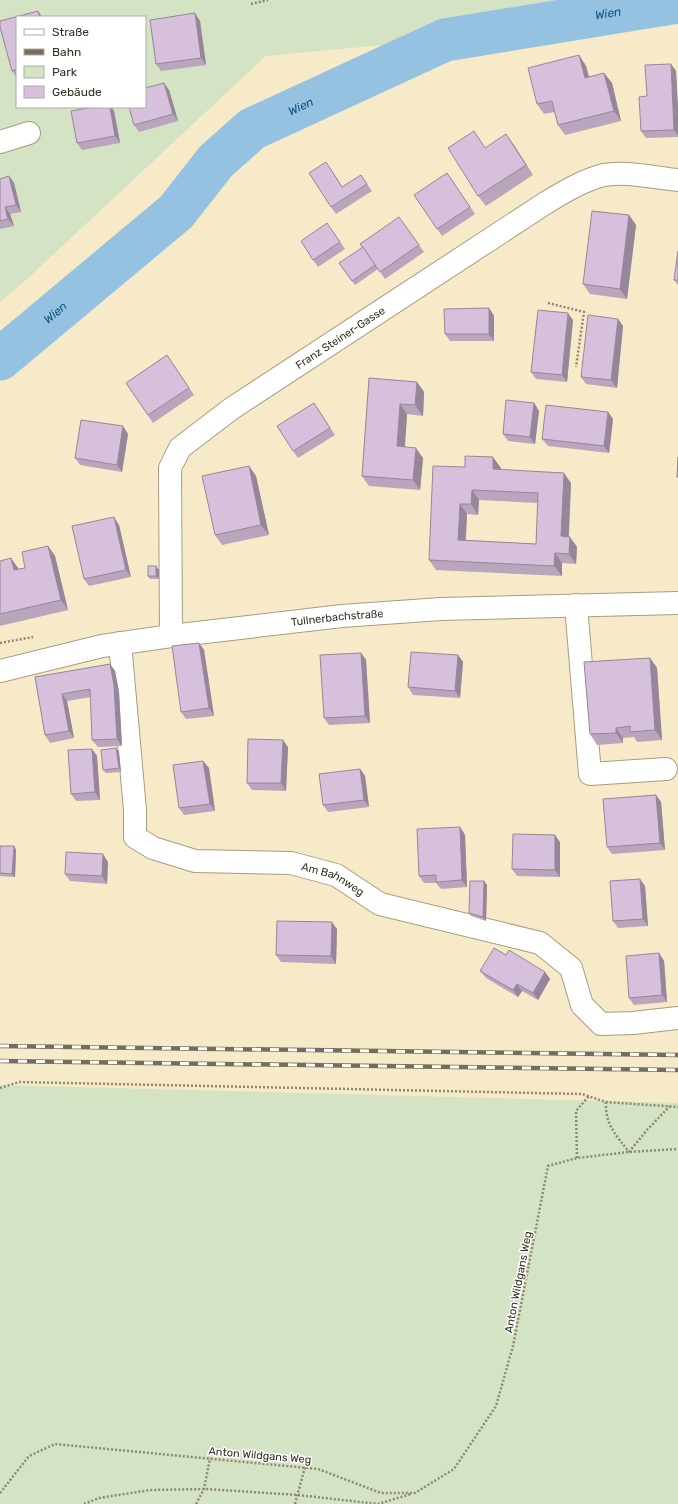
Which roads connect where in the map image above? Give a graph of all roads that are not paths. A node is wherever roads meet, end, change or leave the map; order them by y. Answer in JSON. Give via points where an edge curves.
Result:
{"nodes":[{"id":1,"x":29,"y":132,"type":"dead end"},
{"id":2,"x":0,"y":142,"type":"edge"},
{"id":3,"x":678,"y":180,"type":"edge"},
{"id":4,"x":678,"y":603,"type":"edge"},
{"id":5,"x":576,"y":605,"type":"junction"},
{"id":6,"x":171,"y":636,"type":"junction"},
{"id":7,"x":120,"y":643,"type":"junction"},
{"id":8,"x":0,"y":671,"type":"edge"},
{"id":9,"x":666,"y":769,"type":"dead end"},
{"id":10,"x":678,"y":1018,"type":"edge"}],
"edges":[{"from":1,"to":2,"type":"street"},
{"from":3,"to":6,"type":"street","name":"Franz Steiner-Gasse","via":[[627,174],[602,176],[576,185],[231,409],[180,448],[170,468]]},
{"from":4,"to":5,"type":"street","name":"Tullnerbachstraße"},
{"from":5,"to":6,"type":"street","name":"Tullnerbachstraße","via":[[441,609],[342,616]]},
{"from":5,"to":9,"type":"street","via":[[590,774]]},
{"from":6,"to":7,"type":"street","name":"Tullnerbachstraße"},
{"from":7,"to":8,"type":"street","name":"Tullnerbachstraße"},
{"from":7,"to":10,"type":"street","name":"Am Bahnweg","via":[[135,810],[135,837],[153,848],[195,861],[290,863],[336,876],[380,904],[540,943],[571,968],[582,1005],[601,1024]]}]}
